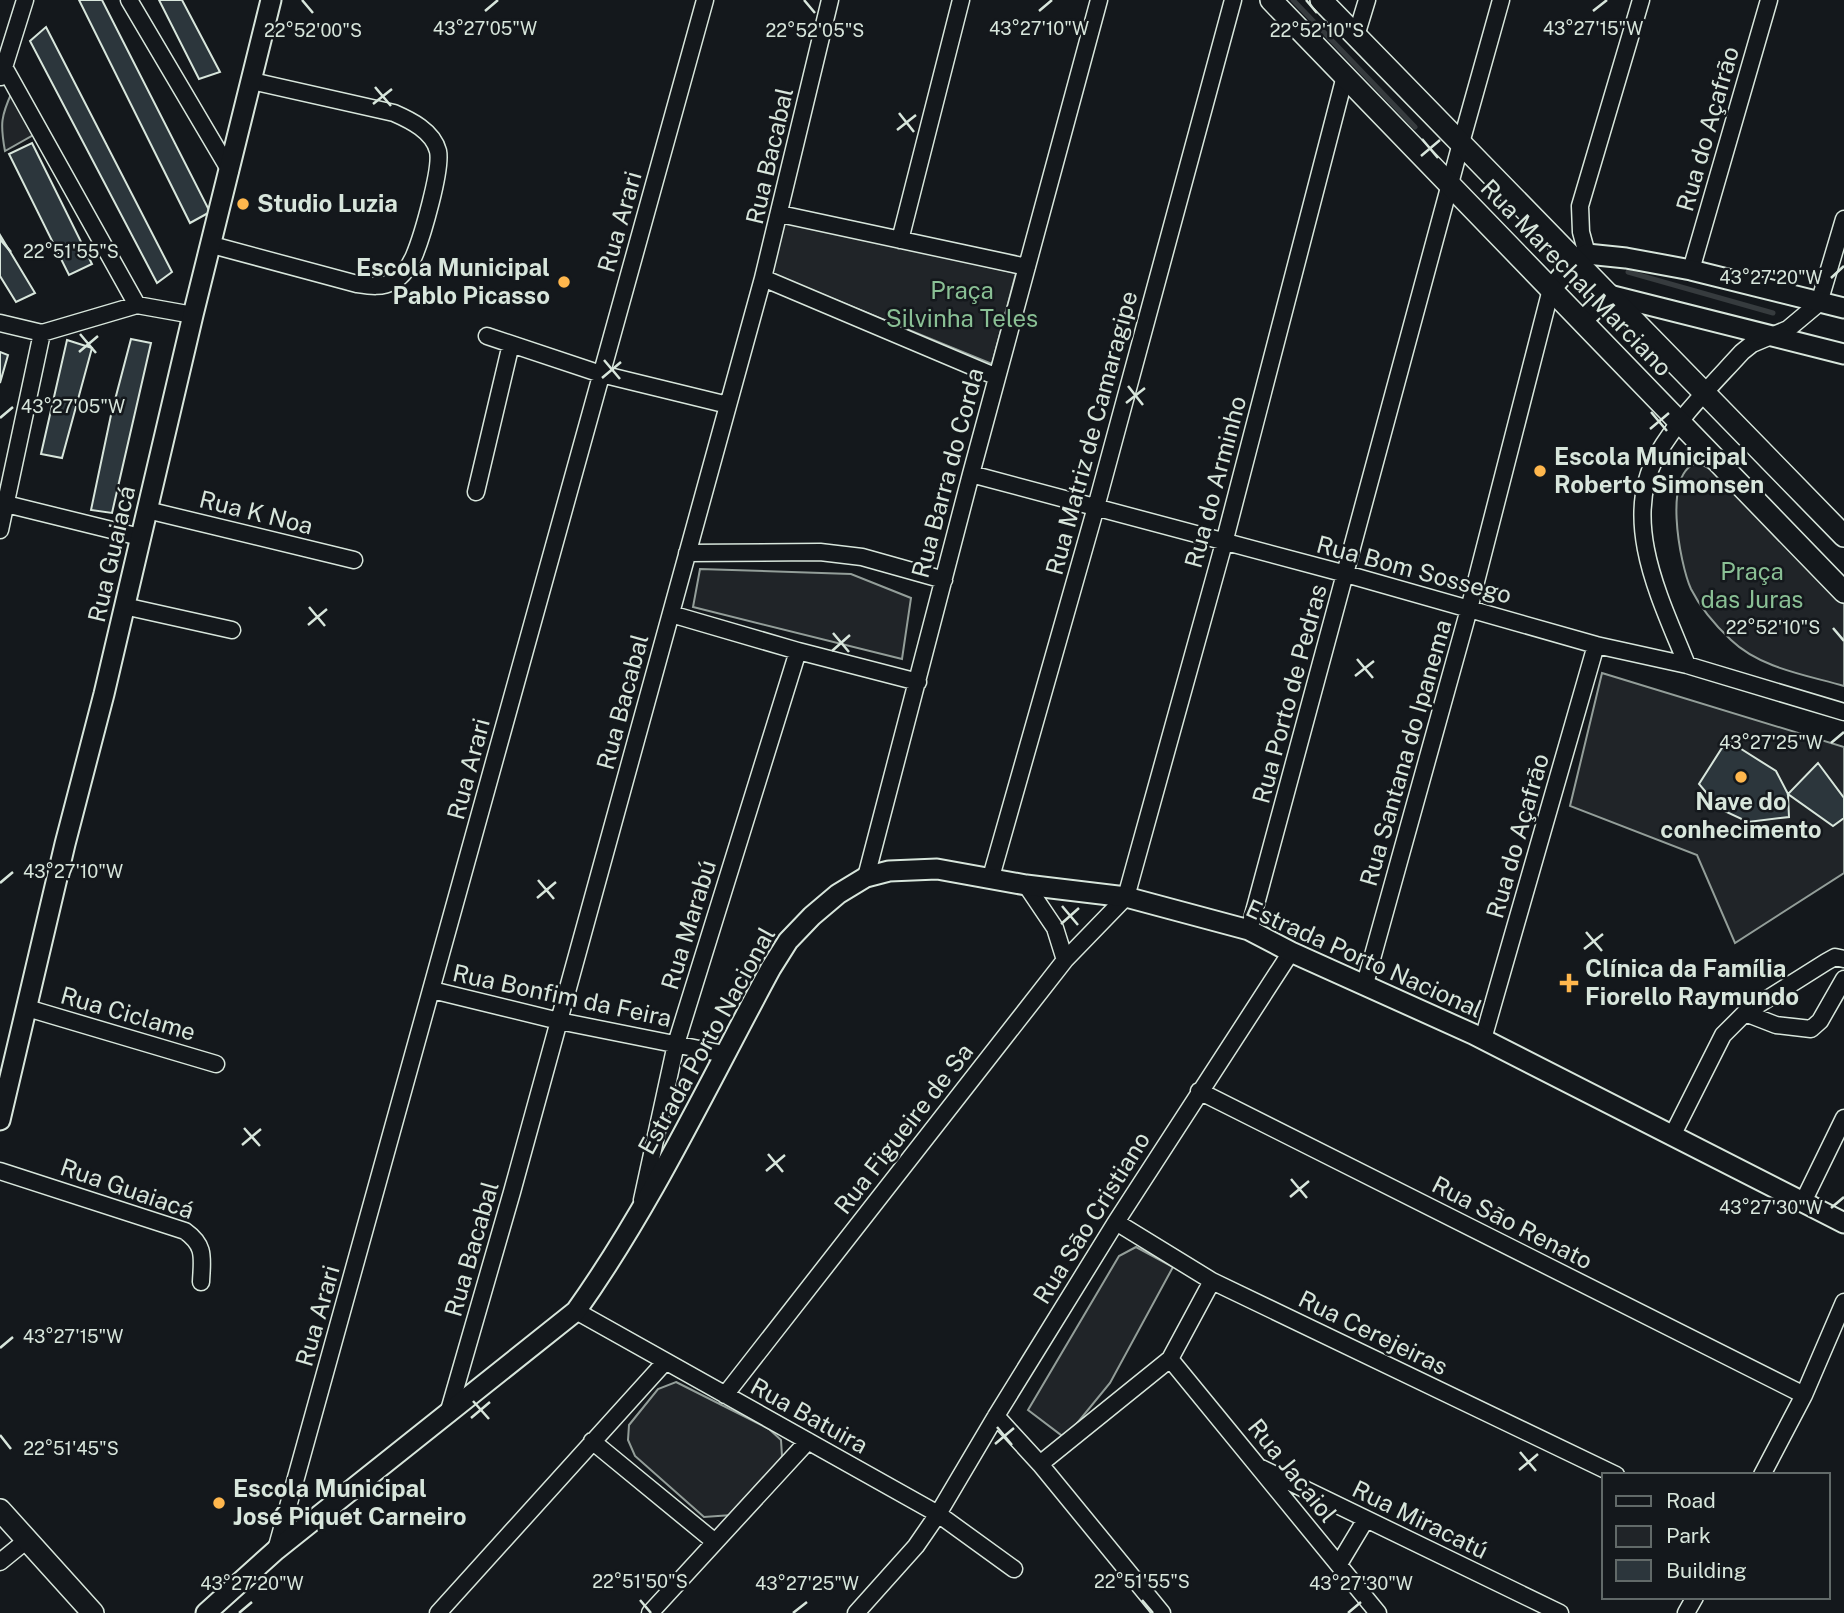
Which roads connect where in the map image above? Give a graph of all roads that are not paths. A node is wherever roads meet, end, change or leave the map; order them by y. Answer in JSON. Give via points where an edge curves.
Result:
{"nodes":[{"id":1,"x":25,"y":0,"type":"edge"},
{"id":2,"x":129,"y":0,"type":"edge"},
{"id":3,"x":271,"y":0,"type":"edge"},
{"id":4,"x":705,"y":0,"type":"edge"},
{"id":5,"x":830,"y":0,"type":"edge"},
{"id":6,"x":961,"y":0,"type":"edge"},
{"id":7,"x":1099,"y":0,"type":"edge"},
{"id":8,"x":1233,"y":0,"type":"edge"},
{"id":9,"x":1271,"y":0,"type":"edge"},
{"id":10,"x":1321,"y":0,"type":"edge"},
{"id":11,"x":1367,"y":0,"type":"edge"},
{"id":12,"x":1501,"y":0,"type":"edge"},
{"id":13,"x":1641,"y":0,"type":"edge"},
{"id":14,"x":1769,"y":0,"type":"edge"},
{"id":15,"x":1356,"y":36,"type":"junction"},
{"id":16,"x":2,"y":73,"type":"edge"},
{"id":17,"x":1345,"y":76,"type":"junction"},
{"id":18,"x":252,"y":81,"type":"junction"},
{"id":19,"x":1461,"y":143,"type":"junction"},
{"id":20,"x":230,"y":171,"type":"junction"},
{"id":21,"x":1450,"y":186,"type":"junction"},
{"id":22,"x":780,"y":215,"type":"junction"},
{"id":23,"x":1844,"y":219,"type":"edge"},
{"id":24,"x":900,"y":240,"type":"junction"},
{"id":25,"x":212,"y":245,"type":"junction"},
{"id":26,"x":1581,"y":258,"type":"junction"},
{"id":27,"x":1027,"y":267,"type":"junction"},
{"id":28,"x":1691,"y":270,"type":"junction"},
{"id":29,"x":763,"y":278,"type":"junction"},
{"id":30,"x":1551,"y":289,"type":"junction"},
{"id":31,"x":1609,"y":295,"type":"junction"},
{"id":32,"x":1819,"y":303,"type":"junction"},
{"id":33,"x":137,"y":305,"type":"junction"},
{"id":34,"x":1844,"y":308,"type":"edge"},
{"id":35,"x":193,"y":315,"type":"junction"},
{"id":36,"x":1582,"y":321,"type":"junction"},
{"id":37,"x":0,"y":323,"type":"edge"},
{"id":38,"x":42,"y":333,"type":"junction"},
{"id":39,"x":487,"y":336,"type":"dead end"},
{"id":40,"x":1772,"y":336,"type":"junction"},
{"id":41,"x":511,"y":344,"type":"junction"},
{"id":42,"x":1844,"y":354,"type":"edge"},
{"id":43,"x":601,"y":374,"type":"junction"},
{"id":44,"x":997,"y":377,"type":"junction"},
{"id":45,"x":1705,"y":393,"type":"junction"},
{"id":46,"x":728,"y":405,"type":"junction"},
{"id":47,"x":1679,"y":422,"type":"junction"},
{"id":48,"x":971,"y":474,"type":"junction"},
{"id":49,"x":476,"y":492,"type":"dead end"},
{"id":50,"x":6,"y":504,"type":"junction"},
{"id":51,"x":1096,"y":507,"type":"junction"},
{"id":52,"x":147,"y":510,"type":"junction"},
{"id":53,"x":0,"y":530,"type":"edge"},
{"id":54,"x":1844,"y":536,"type":"edge"},
{"id":55,"x":140,"y":537,"type":"junction"},
{"id":56,"x":1224,"y":543,"type":"junction"},
{"id":57,"x":687,"y":553,"type":"junction"},
{"id":58,"x":354,"y":560,"type":"dead end"},
{"id":59,"x":1346,"y":574,"type":"junction"},
{"id":60,"x":944,"y":580,"type":"junction"},
{"id":61,"x":1844,"y":592,"type":"edge"},
{"id":62,"x":124,"y":606,"type":"junction"},
{"id":63,"x":1469,"y":609,"type":"junction"},
{"id":64,"x":671,"y":614,"type":"junction"},
{"id":65,"x":232,"y":630,"type":"dead end"},
{"id":66,"x":1596,"y":645,"type":"junction"},
{"id":67,"x":797,"y":651,"type":"junction"},
{"id":68,"x":1687,"y":665,"type":"junction"},
{"id":69,"x":918,"y":682,"type":"junction"},
{"id":70,"x":1844,"y":712,"type":"edge"},
{"id":71,"x":866,"y":877,"type":"junction"},
{"id":72,"x":991,"y":877,"type":"junction"},
{"id":73,"x":1026,"y":884,"type":"junction"},
{"id":74,"x":1126,"y":897,"type":"junction"},
{"id":75,"x":1249,"y":930,"type":"junction"},
{"id":76,"x":1291,"y":952,"type":"junction"},
{"id":77,"x":1844,"y":959,"type":"edge"},
{"id":78,"x":1065,"y":960,"type":"junction"},
{"id":79,"x":1844,"y":979,"type":"edge"},
{"id":80,"x":1365,"y":984,"type":"junction"},
{"id":81,"x":432,"y":990,"type":"junction"},
{"id":82,"x":27,"y":1008,"type":"junction"},
{"id":83,"x":1745,"y":1013,"type":"junction"},
{"id":84,"x":559,"y":1021,"type":"junction"},
{"id":85,"x":1483,"y":1039,"type":"junction"},
{"id":86,"x":677,"y":1044,"type":"junction"},
{"id":87,"x":724,"y":1054,"type":"junction"},
{"id":88,"x":216,"y":1064,"type":"dead end"},
{"id":89,"x":1199,"y":1091,"type":"junction"},
{"id":90,"x":1844,"y":1118,"type":"edge"},
{"id":91,"x":0,"y":1120,"type":"edge"},
{"id":92,"x":1672,"y":1136,"type":"junction"},
{"id":93,"x":0,"y":1171,"type":"edge"},
{"id":94,"x":1803,"y":1202,"type":"junction"},
{"id":95,"x":639,"y":1216,"type":"junction"},
{"id":96,"x":1115,"y":1222,"type":"junction"},
{"id":97,"x":1844,"y":1223,"type":"edge"},
{"id":98,"x":1212,"y":1281,"type":"junction"},
{"id":99,"x":201,"y":1282,"type":"dead end"},
{"id":100,"x":1844,"y":1302,"type":"edge"},
{"id":101,"x":576,"y":1311,"type":"junction"},
{"id":102,"x":1170,"y":1359,"type":"junction"},
{"id":103,"x":665,"y":1362,"type":"junction"},
{"id":104,"x":725,"y":1395,"type":"junction"},
{"id":105,"x":1804,"y":1395,"type":"junction"},
{"id":106,"x":448,"y":1414,"type":"junction"},
{"id":107,"x":996,"y":1416,"type":"junction"},
{"id":108,"x":592,"y":1441,"type":"junction"},
{"id":109,"x":808,"y":1441,"type":"junction"},
{"id":110,"x":1040,"y":1464,"type":"junction"},
{"id":111,"x":1259,"y":1467,"type":"junction"},
{"id":112,"x":1612,"y":1473,"type":"edge"},
{"id":113,"x":1763,"y":1473,"type":"edge"},
{"id":114,"x":0,"y":1510,"type":"edge"},
{"id":115,"x":938,"y":1514,"type":"junction"},
{"id":116,"x":1366,"y":1519,"type":"junction"},
{"id":117,"x":27,"y":1540,"type":"junction"},
{"id":118,"x":715,"y":1542,"type":"junction"},
{"id":119,"x":276,"y":1550,"type":"junction"},
{"id":120,"x":0,"y":1562,"type":"edge"},
{"id":121,"x":1339,"y":1564,"type":"junction"},
{"id":122,"x":1014,"y":1569,"type":"dead end"},
{"id":123,"x":93,"y":1613,"type":"edge"},
{"id":124,"x":206,"y":1613,"type":"edge"},
{"id":125,"x":438,"y":1613,"type":"edge"},
{"id":126,"x":650,"y":1613,"type":"edge"},
{"id":127,"x":856,"y":1613,"type":"edge"},
{"id":128,"x":1162,"y":1613,"type":"edge"},
{"id":129,"x":1378,"y":1613,"type":"edge"},
{"id":130,"x":1560,"y":1613,"type":"edge"}],
"edges":[{"from":1,"to":16,"type":"street"},
{"from":2,"to":20,"type":"street"},
{"from":3,"to":18,"type":"street","name":"Rua Guaiacá"},
{"from":4,"to":43,"type":"street","name":"Rua Arari"},
{"from":5,"to":22,"type":"street","name":"Rua Bacabal"},
{"from":6,"to":24,"type":"street"},
{"from":7,"to":27,"type":"street","name":"Rua Barra do Corda"},
{"from":8,"to":51,"type":"street","name":"Rua Matriz de Camaragipe"},
{"from":9,"to":17,"type":"main road","name":"Rua Marechal Marciano"},
{"from":10,"to":15,"type":"main road","name":"Rua Marechal Marciano"},
{"from":11,"to":15,"type":"street"},
{"from":12,"to":19,"type":"street","name":"Rua Porto de Pedras"},
{"from":13,"to":26,"type":"street","via":[[1580,206]]},
{"from":14,"to":28,"type":"street","name":"Rua do Açafrão"},
{"from":15,"to":19,"type":"main road","name":"Rua Marechal Marciano"},
{"from":16,"to":33,"type":"street"},
{"from":17,"to":21,"type":"main road","name":"Rua Marechal Marciano"},
{"from":17,"to":56,"type":"street","name":"Rua do Arminho"},
{"from":18,"to":20,"type":"street","name":"Rua Guaiacá"},
{"from":18,"to":25,"type":"street","via":[[413,121],[438,149],[439,169],[414,254],[395,281],[377,287],[357,284]]},
{"from":19,"to":21,"type":"street","name":"Rua Porto de Pedras"},
{"from":19,"to":26,"type":"main road","name":"Rua Marechal Marciano"},
{"from":20,"to":25,"type":"street","name":"Rua Guaiacá"},
{"from":21,"to":30,"type":"main road","name":"Rua Marechal Marciano"},
{"from":21,"to":59,"type":"street","name":"Rua Porto de Pedras"},
{"from":22,"to":24,"type":"street"},
{"from":22,"to":29,"type":"street","name":"Rua Bacabal"},
{"from":23,"to":32,"type":"street"},
{"from":24,"to":27,"type":"street"},
{"from":25,"to":35,"type":"street","name":"Rua Guaiacá"},
{"from":26,"to":28,"type":"street","via":[[1626,258]]},
{"from":26,"to":30,"type":"street"},
{"from":26,"to":31,"type":"main road","name":"Rua Marechal Marciano"},
{"from":27,"to":44,"type":"street","name":"Rua Barra do Corda"},
{"from":28,"to":32,"type":"street"},
{"from":29,"to":44,"type":"street"},
{"from":29,"to":46,"type":"street","name":"Rua Bacabal"},
{"from":30,"to":36,"type":"main road","name":"Rua Marechal Marciano"},
{"from":30,"to":63,"type":"street","name":"Rua Santana do Ipanema"},
{"from":31,"to":36,"type":"street"},
{"from":31,"to":40,"type":"street"},
{"from":31,"to":45,"type":"main road","name":"Rua Marechal Marciano"},
{"from":32,"to":34,"type":"street"},
{"from":32,"to":40,"type":"street"},
{"from":33,"to":35,"type":"street"},
{"from":33,"to":38,"type":"street"},
{"from":35,"to":52,"type":"street","name":"Rua Guaiacá"},
{"from":36,"to":47,"type":"main road","name":"Rua Marechal Marciano"},
{"from":37,"to":38,"type":"street"},
{"from":38,"to":50,"type":"street"},
{"from":39,"to":41,"type":"street"},
{"from":40,"to":42,"type":"street"},
{"from":40,"to":45,"type":"street","via":[[1742,352]]},
{"from":41,"to":43,"type":"street"},
{"from":41,"to":49,"type":"street"},
{"from":43,"to":46,"type":"street"},
{"from":43,"to":81,"type":"street","name":"Rua Arari"},
{"from":44,"to":48,"type":"street","name":"Rua Barra do Corda"},
{"from":45,"to":47,"type":"street"},
{"from":45,"to":54,"type":"main road","name":"Rua Marechal Marciano"},
{"from":46,"to":57,"type":"street","name":"Rua Bacabal"},
{"from":47,"to":61,"type":"main road","name":"Rua Marechal Marciano"},
{"from":47,"to":68,"type":"street","via":[[1655,458],[1643,533],[1649,564]]},
{"from":48,"to":51,"type":"street","name":"Rua Bom Sossego"},
{"from":48,"to":60,"type":"street","name":"Rua Barra do Corda"},
{"from":50,"to":53,"type":"street"},
{"from":50,"to":55,"type":"street"},
{"from":51,"to":56,"type":"street","name":"Rua Bom Sossego"},
{"from":51,"to":72,"type":"street","name":"Rua Matriz de Camaragipe"},
{"from":52,"to":55,"type":"street","name":"Rua Guaiacá"},
{"from":52,"to":58,"type":"street","name":"Rua K Noa"},
{"from":55,"to":62,"type":"street","name":"Rua Guaiacá"},
{"from":56,"to":59,"type":"street","name":"Rua Bom Sossego"},
{"from":56,"to":74,"type":"street","name":"Rua do Arminho"},
{"from":57,"to":60,"type":"street","via":[[820,552],[862,557]]},
{"from":57,"to":64,"type":"street","name":"Rua Bacabal"},
{"from":59,"to":63,"type":"street","name":"Rua Bom Sossego"},
{"from":59,"to":75,"type":"street","name":"Rua Porto de Pedras"},
{"from":60,"to":69,"type":"street","name":"Rua Barra do Corda"},
{"from":62,"to":65,"type":"street"},
{"from":62,"to":82,"type":"street","name":"Rua Guaiacá"},
{"from":63,"to":66,"type":"street","name":"Rua Bom Sossego"},
{"from":63,"to":80,"type":"street","name":"Rua Santana do Ipanema"},
{"from":64,"to":67,"type":"street"},
{"from":64,"to":84,"type":"street","name":"Rua Bacabal"},
{"from":66,"to":68,"type":"street","name":"Rua Bom Sossego"},
{"from":66,"to":85,"type":"street","name":"Rua do Açafrão"},
{"from":67,"to":69,"type":"street"},
{"from":67,"to":86,"type":"street","name":"Rua Marabú"},
{"from":68,"to":70,"type":"street","name":"Rua Bom Sossego"},
{"from":69,"to":71,"type":"street","name":"Rua Barra do Corda"},
{"from":71,"to":72,"type":"street","name":"Estrada Porto Nacional","via":[[937,869]]},
{"from":71,"to":87,"type":"street","name":"Estrada Porto Nacional","via":[[811,916],[788,941]]},
{"from":72,"to":73,"type":"street","name":"Estrada Porto Nacional"},
{"from":73,"to":74,"type":"street","name":"Estrada Porto Nacional"},
{"from":73,"to":78,"type":"street","via":[[1055,928]]},
{"from":74,"to":75,"type":"street","name":"Estrada Porto Nacional"},
{"from":74,"to":78,"type":"street","name":"Rua Figueire de Sa"},
{"from":75,"to":76,"type":"street","name":"Estrada Porto Nacional"},
{"from":76,"to":80,"type":"street","name":"Estrada Porto Nacional"},
{"from":76,"to":89,"type":"street","name":"Rua São Cristiano"},
{"from":77,"to":83,"type":"street","via":[[1835,957]]},
{"from":78,"to":104,"type":"street","name":"Rua Figueire de Sa"},
{"from":79,"to":83,"type":"street","via":[[1811,1029],[1776,1025]]},
{"from":80,"to":85,"type":"street","name":"Estrada Porto Nacional"},
{"from":81,"to":84,"type":"street","name":"Rua Bonfim da Feira"},
{"from":81,"to":119,"type":"street","name":"Rua Arari"},
{"from":82,"to":88,"type":"street","name":"Rua Ciclame"},
{"from":82,"to":91,"type":"street","name":"Rua Guaiacá"},
{"from":83,"to":92,"type":"street","via":[[1723,1035]]},
{"from":84,"to":86,"type":"street","name":"Rua Bonfim da Feira"},
{"from":84,"to":106,"type":"street","name":"Rua Bacabal"},
{"from":85,"to":92,"type":"street","name":"Estrada Porto Nacional"},
{"from":86,"to":87,"type":"street","name":"Rua Bonfim da Feira"},
{"from":86,"to":95,"type":"street","name":"Rua Marabú"},
{"from":87,"to":95,"type":"street","name":"Estrada Porto Nacional"},
{"from":89,"to":96,"type":"street","name":"Rua São Cristiano"},
{"from":89,"to":105,"type":"street","name":"Rua São Renato"},
{"from":90,"to":94,"type":"street"},
{"from":92,"to":94,"type":"street","name":"Estrada Porto Nacional"},
{"from":93,"to":99,"type":"street","name":"Rua Guaiacá","via":[[184,1231],[196,1239],[202,1251]]},
{"from":94,"to":97,"type":"street","name":"Estrada Porto Nacional"},
{"from":95,"to":101,"type":"street","name":"Estrada Porto Nacional"},
{"from":96,"to":98,"type":"street","name":"Rua Cerejeiras"},
{"from":96,"to":107,"type":"street","name":"Rua São Cristiano"},
{"from":98,"to":102,"type":"street"},
{"from":98,"to":112,"type":"street","name":"Rua Cerejeiras"},
{"from":100,"to":105,"type":"street"},
{"from":101,"to":103,"type":"street","name":"Rua Batuira"},
{"from":101,"to":106,"type":"street","name":"Estrada Porto Nacional"},
{"from":102,"to":110,"type":"street"},
{"from":102,"to":111,"type":"street","name":"Rua Jacaiol"},
{"from":103,"to":104,"type":"street","name":"Rua Batuira"},
{"from":103,"to":108,"type":"street"},
{"from":104,"to":109,"type":"street","name":"Rua Batuira"},
{"from":105,"to":113,"type":"street"},
{"from":106,"to":119,"type":"street","name":"Estrada Porto Nacional"},
{"from":107,"to":110,"type":"street"},
{"from":107,"to":115,"type":"street","name":"Rua São Cristiano"},
{"from":108,"to":118,"type":"street"},
{"from":108,"to":125,"type":"street"},
{"from":109,"to":115,"type":"street","name":"Rua Batuira"},
{"from":109,"to":118,"type":"street"},
{"from":110,"to":128,"type":"street"},
{"from":111,"to":116,"type":"street","name":"Rua Miracatú"},
{"from":111,"to":121,"type":"street","name":"Rua Jacaiol"},
{"from":114,"to":117,"type":"main road"},
{"from":115,"to":122,"type":"street","name":"Rua Batuira"},
{"from":115,"to":127,"type":"street","name":"Rua São Cristiano"},
{"from":116,"to":121,"type":"street"},
{"from":116,"to":130,"type":"street","name":"Rua Miracatú"},
{"from":117,"to":120,"type":"street"},
{"from":117,"to":123,"type":"main road"},
{"from":118,"to":126,"type":"street"},
{"from":119,"to":124,"type":"street","name":"Estrada Porto Nacional"},
{"from":121,"to":129,"type":"street","name":"Rua Jacaiol"}]}
